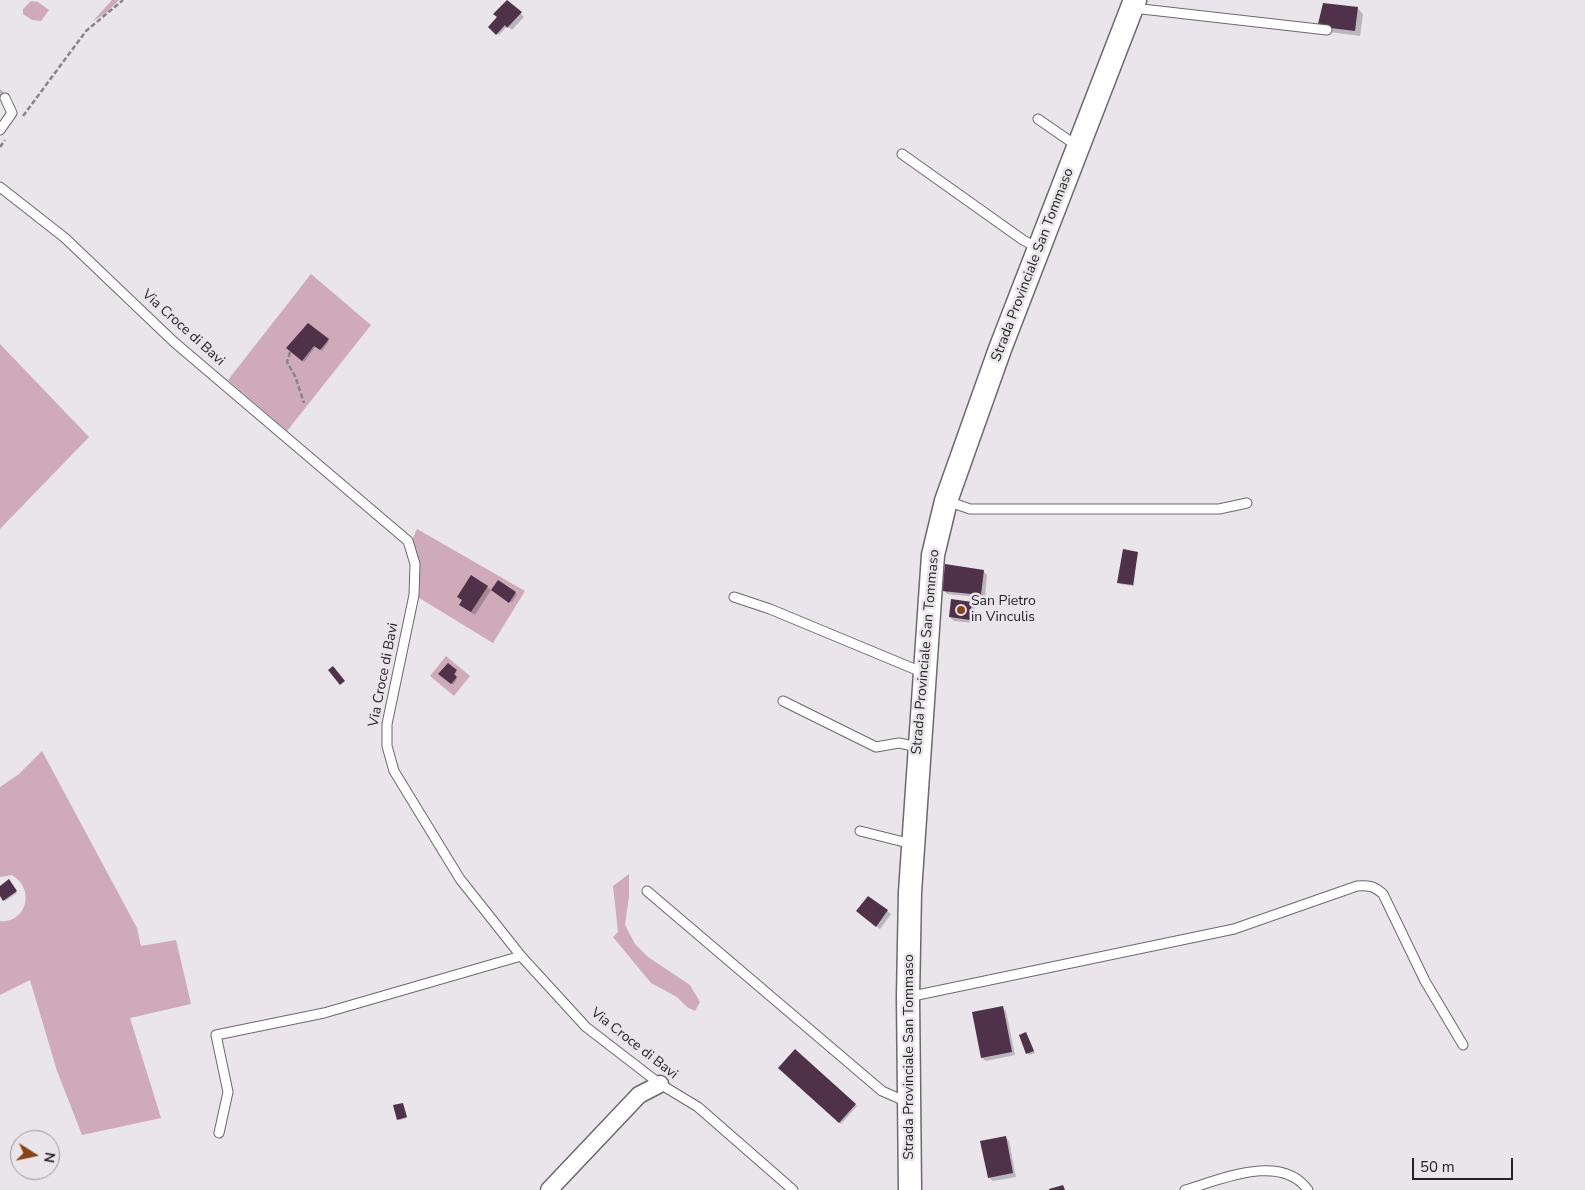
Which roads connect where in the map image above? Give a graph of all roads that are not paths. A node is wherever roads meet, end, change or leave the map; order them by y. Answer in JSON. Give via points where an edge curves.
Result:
{"nodes":[{"id":1,"x":1133,"y":4,"type":"edge"},
{"id":2,"x":1327,"y":30,"type":"dead end"},
{"id":3,"x":5,"y":98,"type":"dead end"},
{"id":4,"x":1038,"y":119,"type":"dead end"},
{"id":5,"x":0,"y":130,"type":"edge"},
{"id":6,"x":1078,"y":147,"type":"junction"},
{"id":7,"x":902,"y":154,"type":"dead end"},
{"id":8,"x":0,"y":187,"type":"edge"},
{"id":9,"x":1039,"y":249,"type":"junction"},
{"id":10,"x":946,"y":501,"type":"junction"},
{"id":11,"x":1247,"y":503,"type":"dead end"},
{"id":12,"x":734,"y":597,"type":"dead end"},
{"id":13,"x":924,"y":673,"type":"junction"},
{"id":14,"x":783,"y":702,"type":"dead end"},
{"id":15,"x":918,"y":746,"type":"junction"},
{"id":16,"x":860,"y":831,"type":"dead end"},
{"id":17,"x":912,"y":844,"type":"junction"},
{"id":18,"x":647,"y":891,"type":"dead end"},
{"id":19,"x":521,"y":956,"type":"junction"},
{"id":20,"x":908,"y":997,"type":"junction"},
{"id":21,"x":1463,"y":1045,"type":"dead end"},
{"id":22,"x":660,"y":1084,"type":"junction"},
{"id":23,"x":910,"y":1103,"type":"junction"},
{"id":24,"x":219,"y":1133,"type":"dead end"},
{"id":25,"x":549,"y":1190,"type":"edge"},
{"id":26,"x":793,"y":1190,"type":"edge"},
{"id":27,"x":910,"y":1190,"type":"edge"},
{"id":28,"x":1185,"y":1190,"type":"edge"},
{"id":29,"x":1308,"y":1190,"type":"edge"}],
"edges":[{"from":1,"to":2,"type":"lane"},
{"from":1,"to":6,"type":"street","name":"Strada Provinciale San Tommaso"},
{"from":3,"to":5,"type":"lane","via":[[12,113]]},
{"from":4,"to":6,"type":"lane"},
{"from":6,"to":9,"type":"street","name":"Strada Provinciale San Tommaso"},
{"from":7,"to":9,"type":"lane"},
{"from":8,"to":19,"type":"lane","name":"Via Croce di Bavi","via":[[65,238],[174,342],[408,540],[415,564],[414,595],[387,724],[387,746],[394,771],[460,879]]},
{"from":9,"to":10,"type":"street","name":"Strada Provinciale San Tommaso"},
{"from":10,"to":11,"type":"lane","via":[[970,509],[1219,509]]},
{"from":10,"to":13,"type":"street","name":"Strada Provinciale San Tommaso","via":[[933,555]]},
{"from":12,"to":13,"type":"lane"},
{"from":13,"to":15,"type":"street","name":"Strada Provinciale San Tommaso"},
{"from":14,"to":15,"type":"lane","via":[[876,747],[899,743]]},
{"from":15,"to":17,"type":"street","name":"Strada Provinciale San Tommaso"},
{"from":16,"to":17,"type":"lane"},
{"from":17,"to":20,"type":"street","name":"Strada Provinciale San Tommaso"},
{"from":18,"to":23,"type":"lane","via":[[882,1092]]},
{"from":19,"to":22,"type":"lane","name":"Via Croce di Bavi","via":[[586,1027]]},
{"from":19,"to":24,"type":"lane","via":[[324,1013],[216,1035],[228,1092]]},
{"from":20,"to":21,"type":"lane","via":[[1234,929],[1368,885],[1383,894],[1425,981]]},
{"from":20,"to":23,"type":"street","name":"Strada Provinciale San Tommaso"},
{"from":22,"to":25,"type":"street","via":[[639,1095]]},
{"from":22,"to":26,"type":"lane","name":"Via Croce di Bavi","via":[[698,1107]]},
{"from":23,"to":27,"type":"street","name":"Strada Provinciale San Tommaso"},
{"from":28,"to":29,"type":"lane","via":[[1249,1171],[1267,1170],[1299,1180]]}]}
